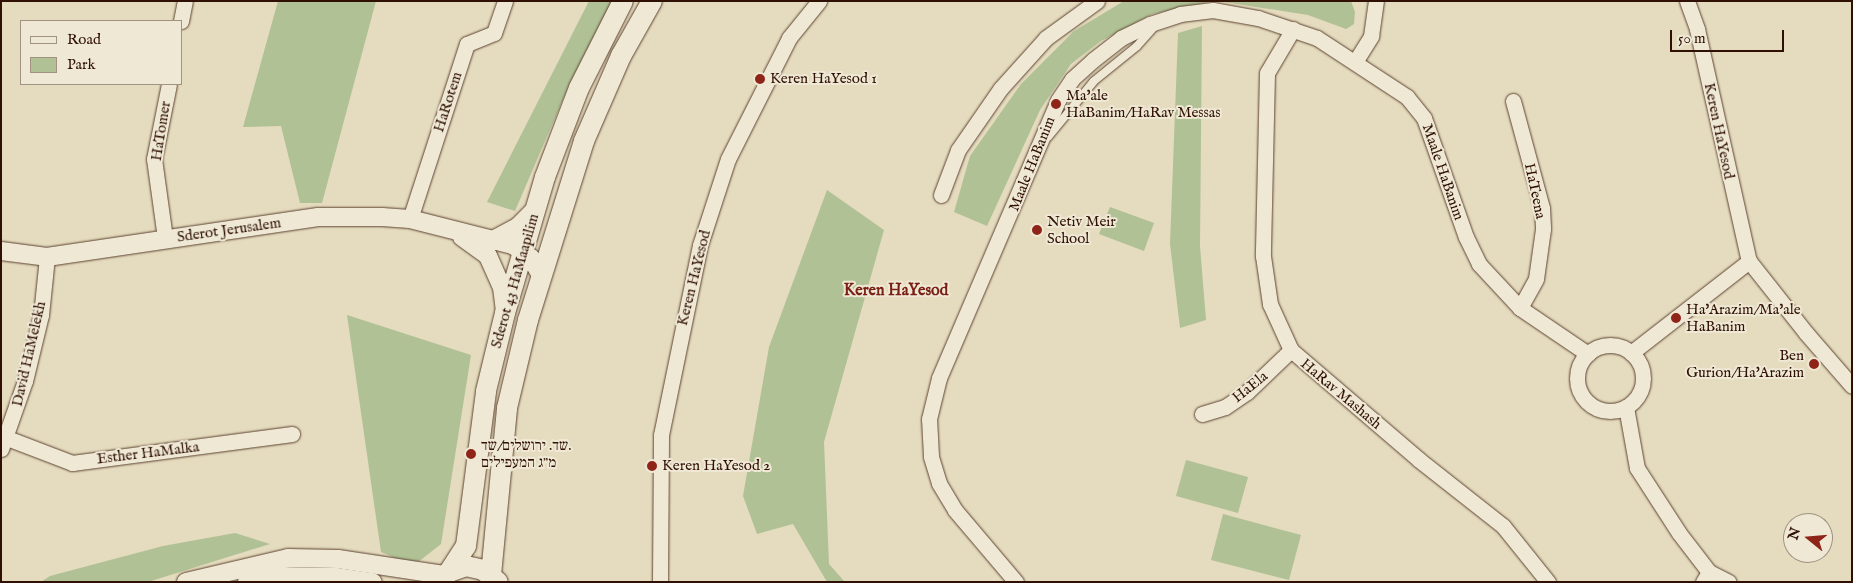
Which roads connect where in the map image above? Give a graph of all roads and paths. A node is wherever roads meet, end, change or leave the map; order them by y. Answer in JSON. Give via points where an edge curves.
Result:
{"nodes":[{"id":1,"x":185,"y":1,"type":"edge"},
{"id":2,"x":505,"y":1,"type":"edge"},
{"id":3,"x":624,"y":1,"type":"edge"},
{"id":4,"x":652,"y":1,"type":"edge"},
{"id":5,"x":819,"y":1,"type":"edge"},
{"id":6,"x":1097,"y":1,"type":"edge"},
{"id":7,"x":1376,"y":1,"type":"edge"},
{"id":8,"x":1687,"y":1,"type":"edge"},
{"id":9,"x":181,"y":20,"type":"edge"},
{"id":10,"x":1293,"y":29,"type":"junction"},
{"id":11,"x":1356,"y":62,"type":"junction"},
{"id":12,"x":168,"y":85,"type":"edge"},
{"id":13,"x":1513,"y":101,"type":"dead end"},
{"id":14,"x":941,"y":195,"type":"dead end"},
{"id":15,"x":534,"y":212,"type":"junction"},
{"id":16,"x":410,"y":220,"type":"junction"},
{"id":17,"x":455,"y":232,"type":"junction"},
{"id":18,"x":165,"y":238,"type":"junction"},
{"id":19,"x":495,"y":240,"type":"junction"},
{"id":20,"x":1,"y":251,"type":"edge"},
{"id":21,"x":523,"y":251,"type":"junction"},
{"id":22,"x":47,"y":256,"type":"junction"},
{"id":23,"x":1749,"y":261,"type":"junction"},
{"id":24,"x":541,"y":275,"type":"junction"},
{"id":25,"x":1520,"y":308,"type":"junction"},
{"id":26,"x":505,"y":313,"type":"junction"},
{"id":27,"x":1291,"y":350,"type":"junction"},
{"id":28,"x":1631,"y":352,"type":"junction"},
{"id":29,"x":1588,"y":354,"type":"junction"},
{"id":30,"x":1852,"y":386,"type":"edge"},
{"id":31,"x":1626,"y":407,"type":"junction"},
{"id":32,"x":1202,"y":414,"type":"dead end"},
{"id":33,"x":292,"y":434,"type":"dead end"},
{"id":34,"x":4,"y":443,"type":"edge"},
{"id":35,"x":444,"y":576,"type":"edge"},
{"id":36,"x":1706,"y":577,"type":"edge"},
{"id":37,"x":494,"y":578,"type":"edge"},
{"id":38,"x":186,"y":582,"type":"edge"},
{"id":39,"x":247,"y":582,"type":"edge"},
{"id":40,"x":372,"y":582,"type":"edge"},
{"id":41,"x":660,"y":582,"type":"edge"},
{"id":42,"x":1016,"y":582,"type":"edge"},
{"id":43,"x":1548,"y":582,"type":"edge"},
{"id":44,"x":1729,"y":582,"type":"edge"}],
"edges":[{"from":1,"to":9,"type":"street"},
{"from":2,"to":16,"type":"street","name":"HaRotem","via":[[494,33],[467,44]]},
{"from":3,"to":15,"type":"main road","name":"Sderot 43 HaMaapilim","via":[[579,88]]},
{"from":4,"to":24,"type":"main road","name":"Sderot 43 HaMaapilim","via":[[601,98],[568,185]]},
{"from":5,"to":41,"type":"street","name":"Keren HaYesod","via":[[789,38],[728,159],[700,245],[660,435]]},
{"from":6,"to":14,"type":"street","via":[[1046,38],[1001,88],[958,150]]},
{"from":7,"to":11,"type":"street","via":[[1371,36]]},
{"from":8,"to":23,"type":"street","name":"Keren HaYesod","via":[[1697,29]]},
{"from":10,"to":11,"type":"street","name":"Maale HaBanim"},
{"from":10,"to":27,"type":"street","name":"HaRav Mashash","via":[[1267,73],[1263,256],[1270,304]]},
{"from":10,"to":42,"type":"street","name":"Maale HaBanim","via":[[1213,10],[1180,14],[1122,38],[1072,79],[1058,100],[939,378],[929,419],[931,456],[939,484],[955,510]]},
{"from":11,"to":25,"type":"street","name":"Maale HaBanim","via":[[1407,97],[1424,118],[1466,237],[1479,264]]},
{"from":12,"to":18,"type":"street","name":"HaTomer","via":[[154,159]]},
{"from":13,"to":25,"type":"street","name":"HaTeena","via":[[1542,208],[1543,229],[1536,279]]},
{"from":15,"to":19,"type":"main road","via":[[518,228]]},
{"from":15,"to":21,"type":"main road","name":"Sderot 43 HaMaapilim"},
{"from":16,"to":17,"type":"street","name":"Sderot Jerusalem"},
{"from":16,"to":18,"type":"street","name":"Sderot Jerusalem","via":[[318,218]]},
{"from":17,"to":19,"type":"street","name":"Sderot Jerusalem"},
{"from":17,"to":26,"type":"street","name":"Sderot Jerusalem","via":[[488,256],[502,287]]},
{"from":18,"to":22,"type":"street","name":"Sderot Jerusalem"},
{"from":19,"to":21,"type":"street","name":"Sderot Jerusalem"},
{"from":20,"to":22,"type":"street","name":"Sderot Jerusalem"},
{"from":21,"to":24,"type":"street"},
{"from":21,"to":26,"type":"main road","name":"Sderot 43 HaMaapilim"},
{"from":22,"to":34,"type":"street","name":"David HaMelekh","via":[[41,315],[25,381]]},
{"from":23,"to":28,"type":"street"},
{"from":23,"to":30,"type":"street"},
{"from":24,"to":37,"type":"main road","name":"Sderot 43 HaMaapilim","via":[[507,408]]},
{"from":25,"to":29,"type":"street","name":"Maale HaBanim"},
{"from":26,"to":35,"type":"main road","name":"Sderot 43 HaMaapilim","via":[[484,404],[466,546]]},
{"from":27,"to":32,"type":"street","name":"HaEla","via":[[1247,392],[1225,407]]},
{"from":27,"to":43,"type":"street","name":"HaRav Mashash","via":[[1504,526]]},
{"from":28,"to":29,"type":"street","via":[[1605,346]]},
{"from":28,"to":31,"type":"street","via":[[1638,361],[1643,381],[1640,391]]},
{"from":29,"to":31,"type":"street","via":[[1578,372],[1581,393],[1596,407],[1606,410]]},
{"from":31,"to":36,"type":"street","via":[[1637,468]]},
{"from":33,"to":34,"type":"street","name":"Esther HaMalka","via":[[72,463]]},
{"from":35,"to":37,"type":"main road","via":[[466,566]]},
{"from":35,"to":38,"type":"street","via":[[338,559],[288,558]]},
{"from":36,"to":44,"type":"street"},
{"from":39,"to":40,"type":"street","via":[[276,576],[336,577]]}]}
